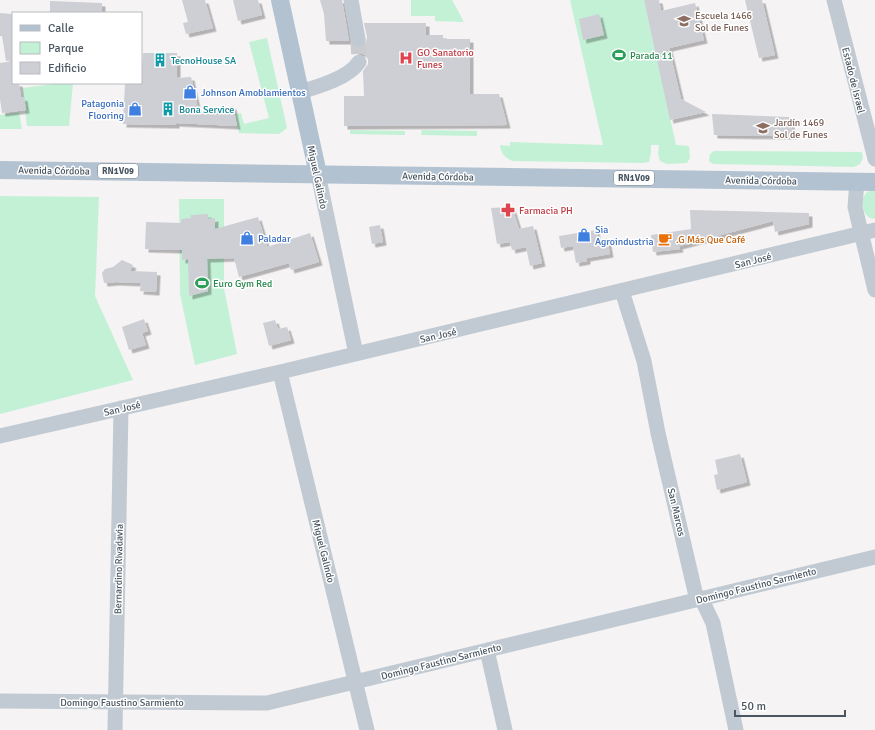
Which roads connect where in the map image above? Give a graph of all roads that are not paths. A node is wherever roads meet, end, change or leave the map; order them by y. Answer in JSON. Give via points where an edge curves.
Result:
{"nodes":[{"id":1,"x":280,"y":0,"type":"edge"},
{"id":2,"x":351,"y":0,"type":"edge"},
{"id":3,"x":834,"y":0,"type":"edge"},
{"id":4,"x":358,"y":39,"type":"tunnel mouth"},
{"id":5,"x":359,"y":62,"type":"dead end"},
{"id":6,"x":300,"y":92,"type":"junction"},
{"id":7,"x":875,"y":159,"type":"edge"},
{"id":8,"x":0,"y":170,"type":"edge"},
{"id":9,"x":318,"y":174,"type":"junction"},
{"id":10,"x":857,"y":181,"type":"junction"},
{"id":11,"x":875,"y":182,"type":"edge"},
{"id":12,"x":868,"y":232,"type":"edge"},
{"id":13,"x":875,"y":290,"type":"edge"},
{"id":14,"x":622,"y":291,"type":"junction"},
{"id":15,"x":356,"y":354,"type":"junction"},
{"id":16,"x":280,"y":372,"type":"junction"},
{"id":17,"x":121,"y":408,"type":"junction"},
{"id":18,"x":0,"y":436,"type":"edge"},
{"id":19,"x":875,"y":557,"type":"edge"},
{"id":20,"x":701,"y":598,"type":"junction"},
{"id":21,"x":487,"y":650,"type":"junction"},
{"id":22,"x":356,"y":682,"type":"junction"},
{"id":23,"x":0,"y":701,"type":"edge"},
{"id":24,"x":116,"y":702,"type":"junction"},
{"id":25,"x":115,"y":730,"type":"edge"},
{"id":26,"x":367,"y":730,"type":"edge"},
{"id":27,"x":504,"y":730,"type":"edge"},
{"id":28,"x":736,"y":730,"type":"edge"}],
"edges":[{"from":1,"to":6,"type":"main road","name":"Miguel Galindo"},
{"from":2,"to":4,"type":"street"},
{"from":3,"to":7,"type":"street","name":"Estado de Israel"},
{"from":5,"to":6,"type":"street","via":[[348,72],[320,86]]},
{"from":6,"to":9,"type":"main road","name":"Miguel Galindo"},
{"from":8,"to":9,"type":"main road","name":"Avenida Córdoba","number":"RN1V09"},
{"from":9,"to":10,"type":"main road","name":"Avenida Córdoba","number":"RN1V09"},
{"from":9,"to":15,"type":"street","name":"Miguel Galindo"},
{"from":10,"to":11,"type":"main road","name":"Avenida Córdoba","number":"RN1V09"},
{"from":10,"to":12,"type":"street","via":[[855,207]]},
{"from":12,"to":13,"type":"street"},
{"from":12,"to":14,"type":"street","name":"San José"},
{"from":14,"to":15,"type":"street","name":"San José"},
{"from":14,"to":20,"type":"street","name":"San Marcos","via":[[644,361],[696,596]]},
{"from":15,"to":16,"type":"street","name":"San José"},
{"from":16,"to":17,"type":"street","name":"San José"},
{"from":16,"to":22,"type":"street","name":"Miguel Galindo"},
{"from":17,"to":18,"type":"street","name":"San José"},
{"from":17,"to":24,"type":"street","name":"Bernardino Rivadavia"},
{"from":19,"to":20,"type":"street","name":"Domingo Faustino Sarmiento"},
{"from":20,"to":21,"type":"street","name":"Domingo Faustino Sarmiento"},
{"from":20,"to":28,"type":"street","name":"San Marcos","via":[[713,623]]},
{"from":21,"to":22,"type":"street","name":"Domingo Faustino Sarmiento"},
{"from":21,"to":27,"type":"street"},
{"from":22,"to":24,"type":"street","name":"Domingo Faustino Sarmiento","via":[[267,703]]},
{"from":22,"to":26,"type":"street","name":"Miguel Galindo"},
{"from":23,"to":24,"type":"street","name":"Domingo Faustino Sarmiento"},
{"from":24,"to":25,"type":"street","name":"Bernardino Rivadavia"}]}
